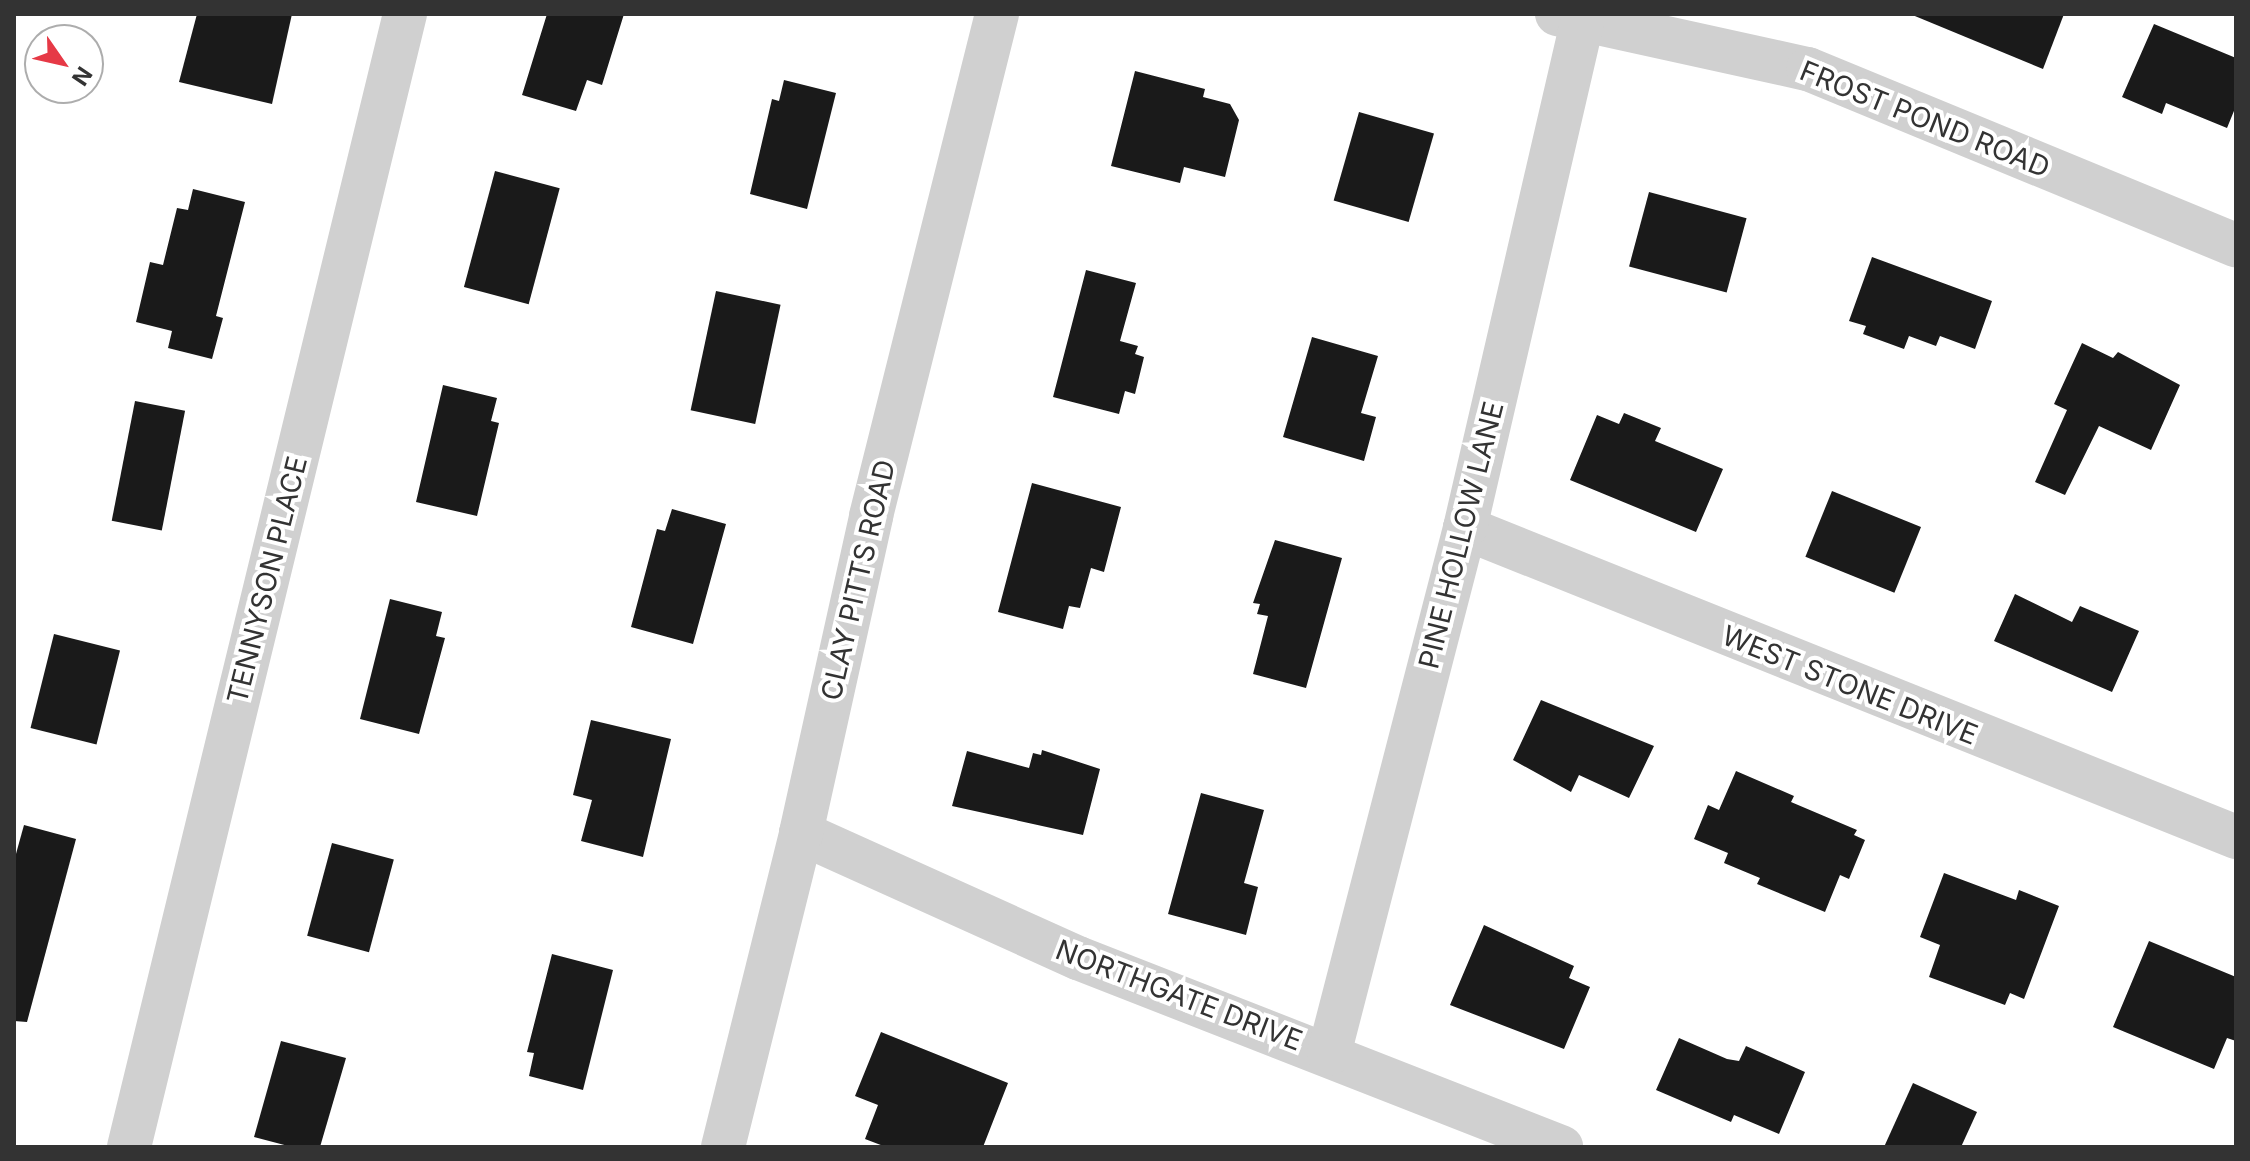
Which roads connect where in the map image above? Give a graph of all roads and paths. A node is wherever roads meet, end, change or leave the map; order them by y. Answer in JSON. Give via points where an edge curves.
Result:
{"nodes":[{"id":1,"x":405,"y":14,"type":"edge"},
{"id":2,"x":997,"y":14,"type":"edge"},
{"id":3,"x":1575,"y":16,"type":"edge"},
{"id":4,"x":2236,"y":245,"type":"edge"},
{"id":5,"x":1465,"y":528,"type":"junction"},
{"id":6,"x":801,"y":833,"type":"junction"},
{"id":7,"x":2236,"y":837,"type":"edge"},
{"id":8,"x":1329,"y":1054,"type":"junction"},
{"id":9,"x":129,"y":1147,"type":"edge"},
{"id":10,"x":723,"y":1147,"type":"edge"},
{"id":11,"x":1561,"y":1147,"type":"edge"}],
"edges":[{"from":1,"to":9,"type":"street","name":"TENNYSON PLACE"},
{"from":2,"to":6,"type":"street","name":"CLAY PITTS ROAD","via":[[871,516]]},
{"from":3,"to":4,"type":"street","name":"FROST POND ROAD","via":[[1808,69]]},
{"from":3,"to":5,"type":"street","name":"PINE HOLLOW LANE"},
{"from":5,"to":7,"type":"street","name":"WEST STONE DRIVE"},
{"from":5,"to":8,"type":"street","name":"PINE HOLLOW LANE"},
{"from":6,"to":8,"type":"street","name":"NORTHGATE DRIVE","via":[[1078,958]]},
{"from":6,"to":10,"type":"street","name":"CLAY PITTS ROAD"},
{"from":8,"to":11,"type":"street","name":"NORTHGATE DRIVE"}]}
